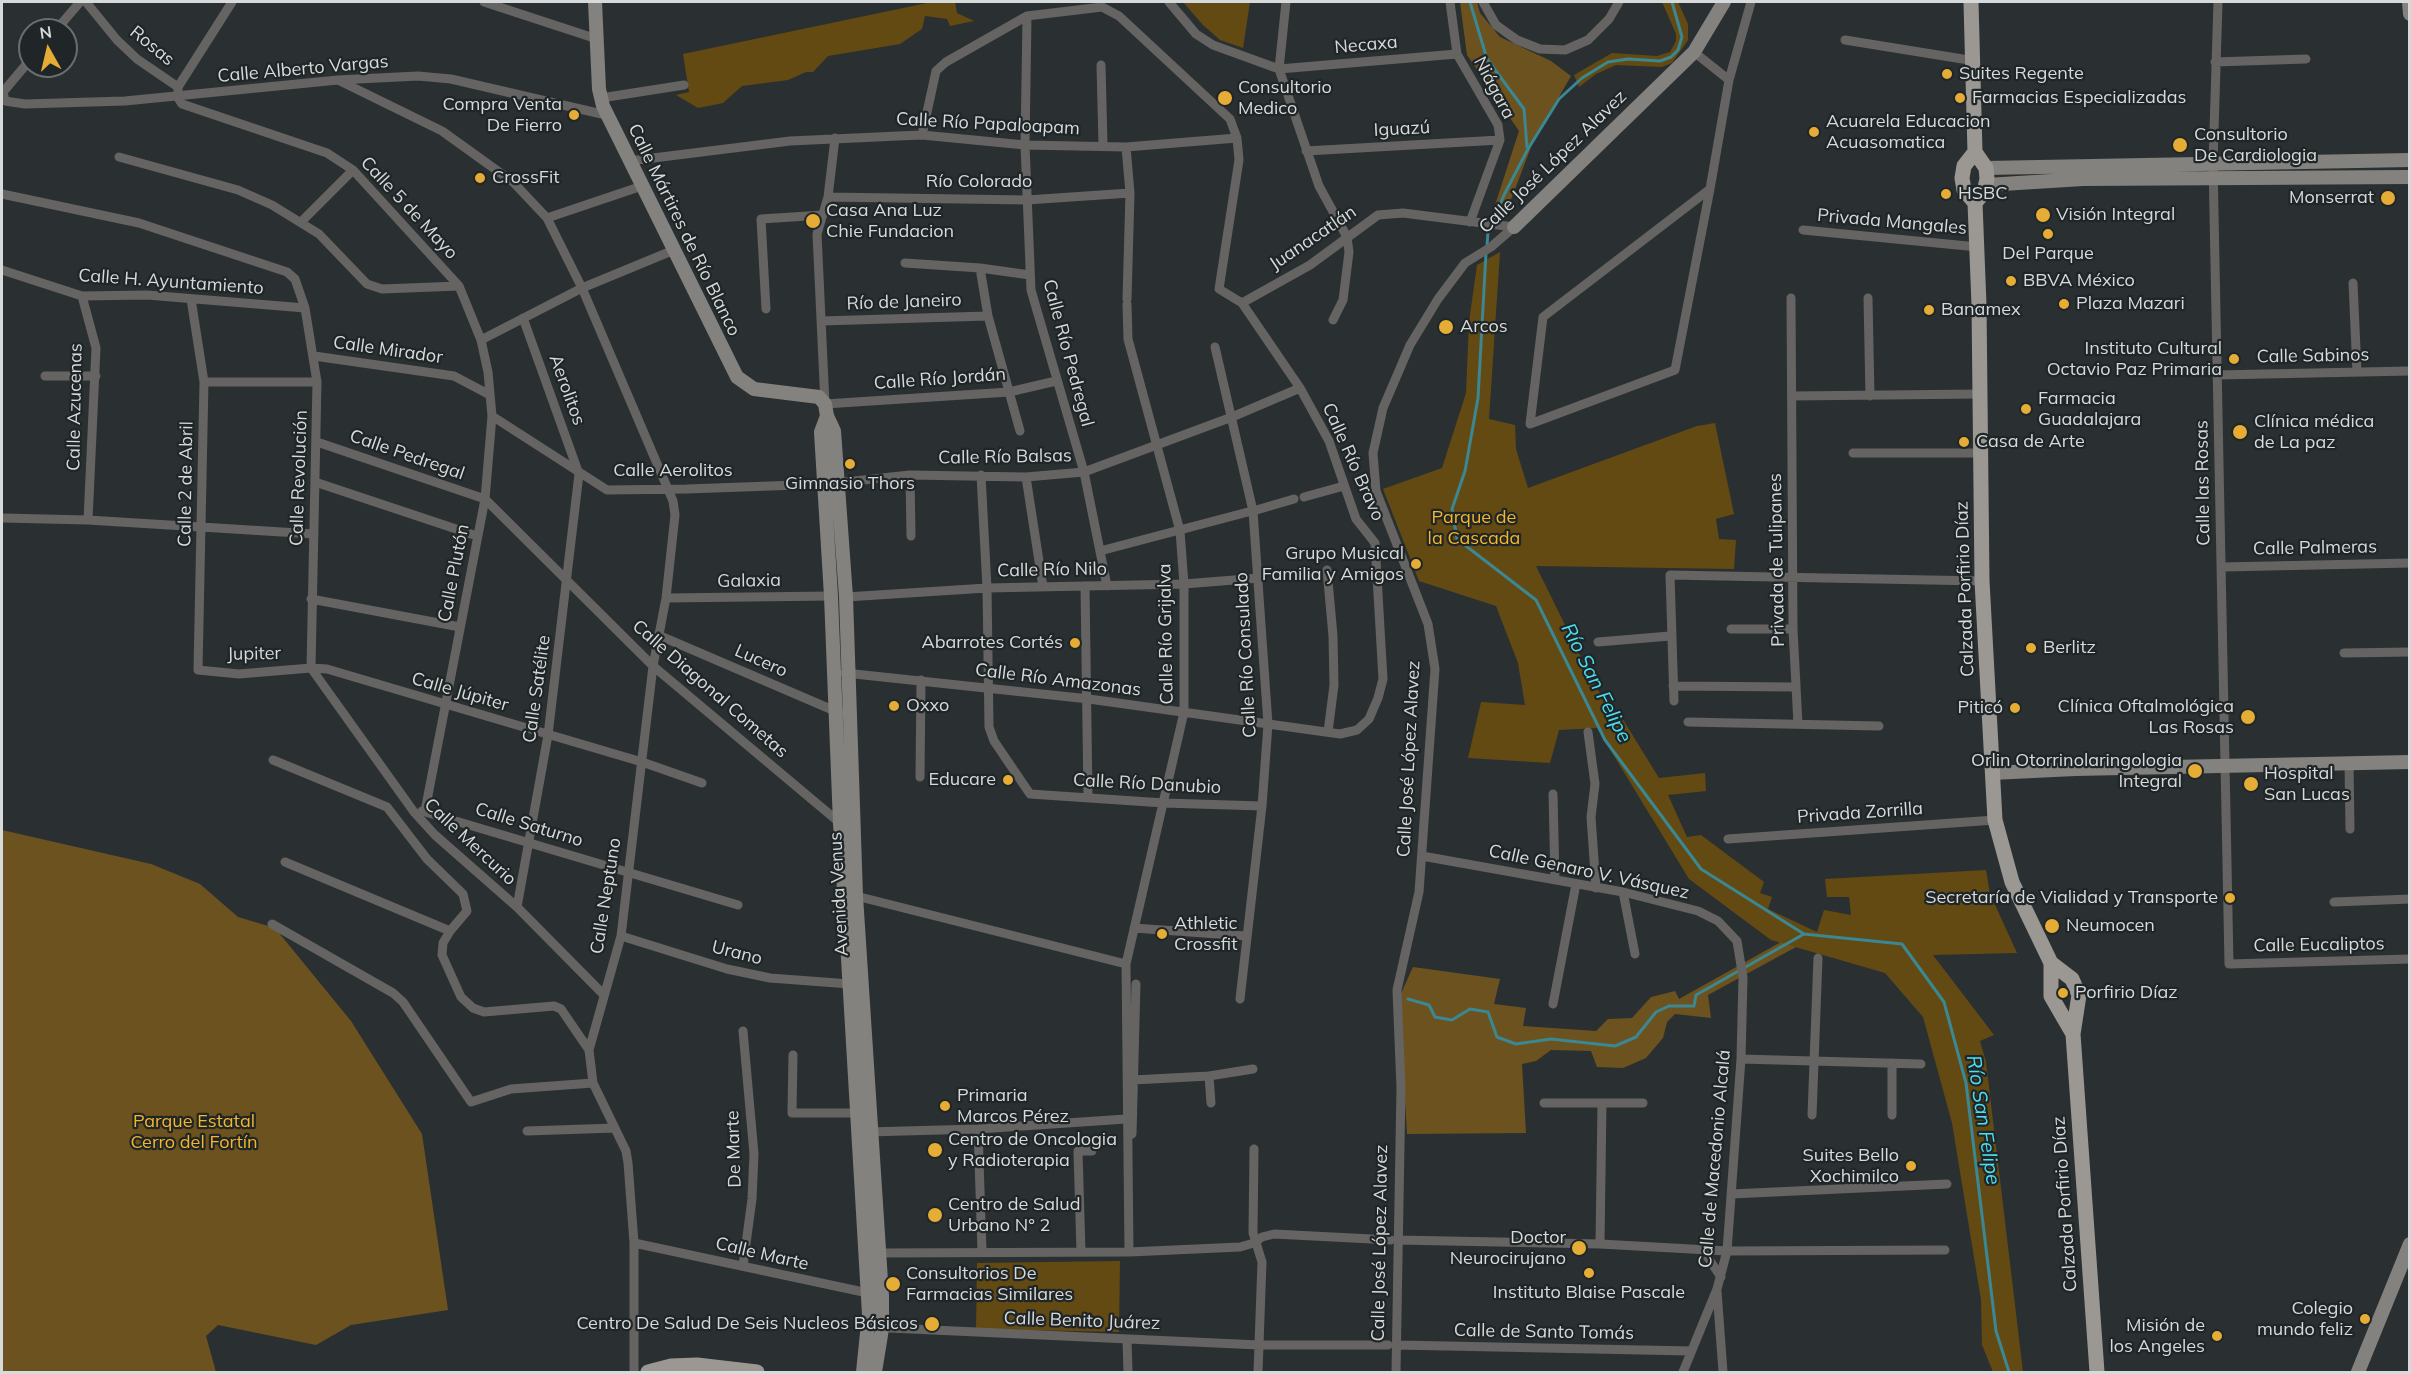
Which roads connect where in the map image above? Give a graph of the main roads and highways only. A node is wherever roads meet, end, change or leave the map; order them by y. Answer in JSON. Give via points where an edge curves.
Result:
{"nodes":[{"id":1,"x":595,"y":2,"type":"edge"},
{"id":2,"x":1724,"y":2,"type":"edge"},
{"id":3,"x":1971,"y":2,"type":"edge"},
{"id":4,"x":2409,"y":2,"type":"edge"},
{"id":5,"x":2409,"y":14,"type":"edge"},
{"id":6,"x":1975,"y":152,"type":"junction"},
{"id":7,"x":2409,"y":160,"type":"edge"},
{"id":8,"x":1986,"y":168,"type":"junction"},
{"id":9,"x":2213,"y":170,"type":"junction"},
{"id":10,"x":2409,"y":177,"type":"edge"},
{"id":11,"x":1986,"y":185,"type":"junction"},
{"id":12,"x":1975,"y":203,"type":"junction"},
{"id":13,"x":1514,"y":227,"type":"road end"},
{"id":14,"x":826,"y":410,"type":"joint"},
{"id":15,"x":838,"y":596,"type":"junction"},
{"id":16,"x":2409,"y":762,"type":"edge"},
{"id":17,"x":1992,"y":773,"type":"junction"},
{"id":18,"x":850,"y":895,"type":"junction"},
{"id":19,"x":2051,"y":963,"type":"junction"},
{"id":20,"x":2073,"y":1034,"type":"junction"},
{"id":21,"x":864,"y":1113,"type":"junction"},
{"id":22,"x":865,"y":1132,"type":"junction"},
{"id":23,"x":2409,"y":1244,"type":"edge"},
{"id":24,"x":648,"y":1372,"type":"edge"},
{"id":25,"x":757,"y":1372,"type":"edge"},
{"id":26,"x":863,"y":1372,"type":"edge"},
{"id":27,"x":875,"y":1372,"type":"edge"},
{"id":28,"x":2097,"y":1372,"type":"edge"},
{"id":29,"x":2358,"y":1372,"type":"edge"}],
"edges":[{"from":1,"to":14,"type":"main road","name":"Calle Mártires de Río Blanco","via":[[601,98],[606,115],[740,381],[754,389],[817,396]]},
{"from":2,"to":13,"type":"main road","name":"Calle José López Alavez","via":[[1694,52]]},
{"from":3,"to":6,"type":"main road"},
{"from":4,"to":5,"type":"main road"},
{"from":6,"to":8,"type":"main road"},
{"from":6,"to":12,"type":"main road","via":[[1964,166],[1962,178],[1964,190]]},
{"from":7,"to":9,"type":"main road"},
{"from":8,"to":9,"type":"main road"},
{"from":8,"to":11,"type":"main road"},
{"from":9,"to":10,"type":"main road"},
{"from":9,"to":11,"type":"main road"},
{"from":11,"to":12,"type":"main road"},
{"from":12,"to":17,"type":"main road","name":"Calzada Porfirio Díaz","via":[[1982,581]]},
{"from":14,"to":15,"type":"main road","name":"Avenida Venus","via":[[821,432],[832,483]]},
{"from":15,"to":18,"type":"main road","name":"Avenida Venus","via":[[849,673]]},
{"from":15,"to":18,"type":"main road","name":"Avenida Venus","via":[[833,672],[840,823]]},
{"from":16,"to":17,"type":"main road"},
{"from":17,"to":19,"type":"main road","name":"Calzada Porfirio Díaz","via":[[1995,820],[2012,882]]},
{"from":18,"to":21,"type":"main road","name":"Avenida Venus"},
{"from":18,"to":21,"type":"main road","name":"Avenida Venus","via":[[850,984]]},
{"from":19,"to":20,"type":"main road","name":"Calzada Porfirio Díaz","via":[[2051,996]]},
{"from":19,"to":20,"type":"main road","name":"Calzada Porfirio Díaz","via":[[2077,986],[2079,1004]]},
{"from":20,"to":28,"type":"main road","name":"Calzada Porfirio Díaz"},
{"from":21,"to":22,"type":"main road","name":"Avenida Venus"},
{"from":22,"to":26,"type":"main road","name":"Avenida Venus","via":[[868,1327]]},
{"from":22,"to":27,"type":"main road","name":"Avenida Venus","via":[[882,1296],[882,1329]]},
{"from":23,"to":29,"type":"main road"},
{"from":24,"to":25,"type":"main road","via":[[697,1365]]}]}
